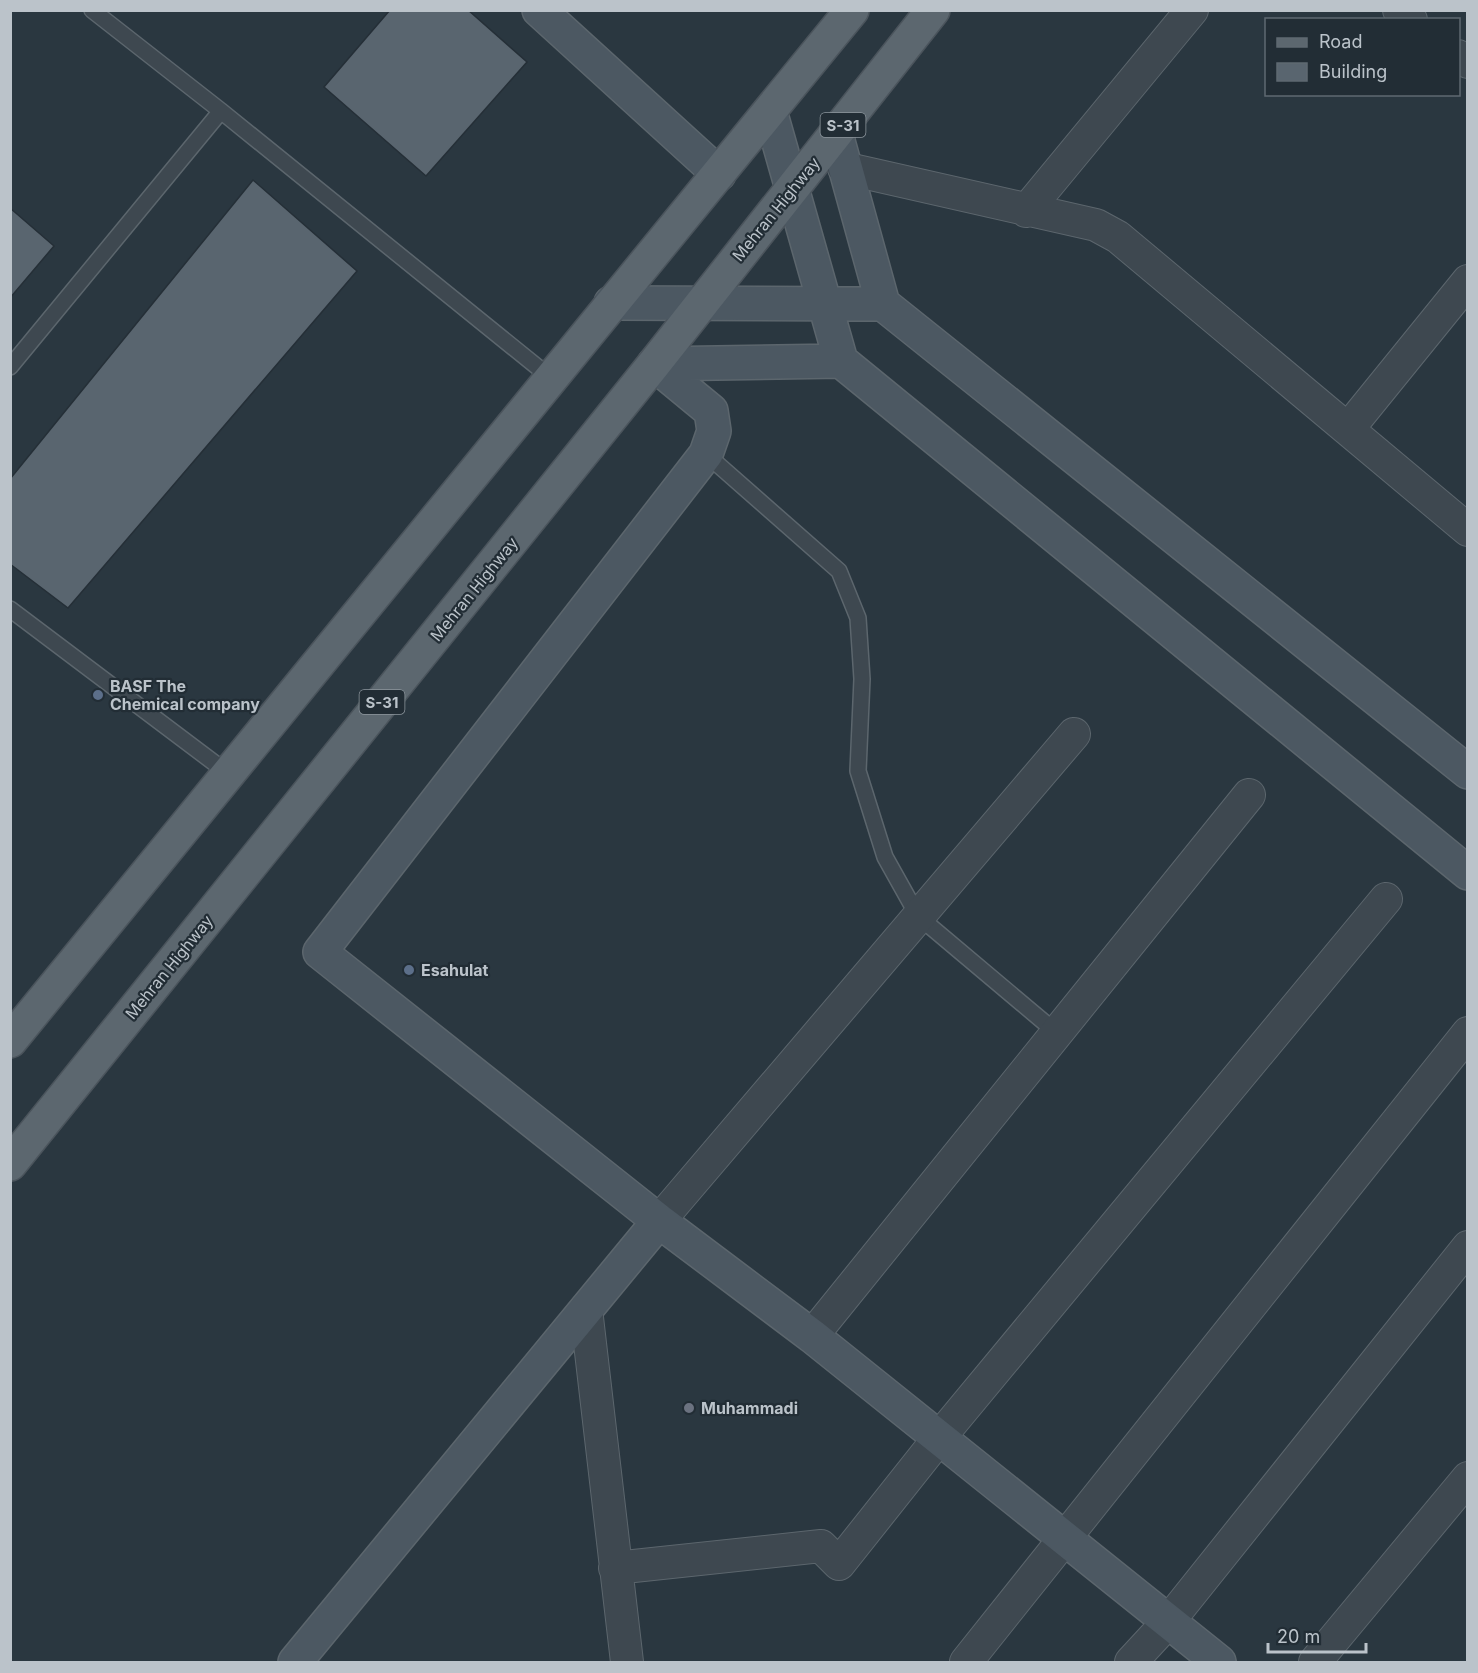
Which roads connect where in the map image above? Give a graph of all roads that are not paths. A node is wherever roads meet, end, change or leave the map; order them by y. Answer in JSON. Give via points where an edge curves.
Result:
{"nodes":[{"id":1,"x":92,"y":10,"type":"edge"},
{"id":2,"x":539,"y":10,"type":"edge"},
{"id":3,"x":852,"y":10,"type":"edge"},
{"id":4,"x":933,"y":10,"type":"edge"},
{"id":5,"x":1192,"y":10,"type":"edge"},
{"id":6,"x":221,"y":111,"type":"junction"},
{"id":7,"x":770,"y":111,"type":"junction"},
{"id":8,"x":836,"y":134,"type":"junction"},
{"id":9,"x":844,"y":168,"type":"junction"},
{"id":10,"x":719,"y":174,"type":"junction"},
{"id":11,"x":792,"y":189,"type":"junction"},
{"id":12,"x":1026,"y":211,"type":"junction"},
{"id":13,"x":1467,"y":281,"type":"edge"},
{"id":14,"x":611,"y":303,"type":"junction"},
{"id":15,"x":701,"y":303,"type":"junction"},
{"id":16,"x":883,"y":304,"type":"junction"},
{"id":17,"x":825,"y":305,"type":"junction"},
{"id":18,"x":841,"y":361,"type":"junction"},
{"id":19,"x":654,"y":364,"type":"junction"},
{"id":20,"x":10,"y":367,"type":"edge"},
{"id":21,"x":551,"y":378,"type":"junction"},
{"id":22,"x":1348,"y":429,"type":"junction"},
{"id":23,"x":705,"y":454,"type":"junction"},
{"id":24,"x":1467,"y":530,"type":"edge"},
{"id":25,"x":10,"y":609,"type":"edge"},
{"id":26,"x":1074,"y":734,"type":"dead end"},
{"id":27,"x":1467,"y":772,"type":"edge"},
{"id":28,"x":229,"y":774,"type":"junction"},
{"id":29,"x":1249,"y":795,"type":"dead end"},
{"id":30,"x":1467,"y":873,"type":"edge"},
{"id":31,"x":1386,"y":899,"type":"dead end"},
{"id":32,"x":918,"y":916,"type":"junction"},
{"id":33,"x":1057,"y":1033,"type":"junction"},
{"id":34,"x":1467,"y":1033,"type":"edge"},
{"id":35,"x":10,"y":1041,"type":"edge"},
{"id":36,"x":10,"y":1164,"type":"edge"},
{"id":37,"x":659,"y":1221,"type":"junction"},
{"id":38,"x":1467,"y":1247,"type":"edge"},
{"id":39,"x":586,"y":1309,"type":"junction"},
{"id":40,"x":812,"y":1336,"type":"junction"},
{"id":41,"x":939,"y":1438,"type":"junction"},
{"id":42,"x":1467,"y":1478,"type":"edge"},
{"id":43,"x":1063,"y":1538,"type":"junction"},
{"id":44,"x":615,"y":1568,"type":"junction"},
{"id":45,"x":1168,"y":1622,"type":"junction"},
{"id":46,"x":295,"y":1662,"type":"edge"},
{"id":47,"x":627,"y":1662,"type":"edge"},
{"id":48,"x":966,"y":1662,"type":"edge"},
{"id":49,"x":1131,"y":1662,"type":"edge"},
{"id":50,"x":1219,"y":1662,"type":"edge"},
{"id":51,"x":1315,"y":1662,"type":"edge"}],
"edges":[{"from":1,"to":6,"type":"lane"},
{"from":2,"to":10,"type":"street"},
{"from":3,"to":7,"type":"main road"},
{"from":4,"to":8,"type":"main road","name":"Mehran Highway","number":"S-31"},
{"from":5,"to":12,"type":"street"},
{"from":6,"to":20,"type":"lane"},
{"from":6,"to":21,"type":"lane"},
{"from":7,"to":10,"type":"main road"},
{"from":7,"to":11,"type":"street"},
{"from":8,"to":9,"type":"street"},
{"from":8,"to":11,"type":"main road","name":"Mehran Highway","number":"S-31"},
{"from":9,"to":12,"type":"street"},
{"from":9,"to":16,"type":"street"},
{"from":10,"to":14,"type":"main road"},
{"from":11,"to":15,"type":"main road","name":"Mehran Highway","number":"S-31"},
{"from":11,"to":17,"type":"street"},
{"from":12,"to":22,"type":"street","via":[[1096,225],[1118,237]]},
{"from":13,"to":22,"type":"street"},
{"from":14,"to":15,"type":"street"},
{"from":14,"to":21,"type":"main road"},
{"from":15,"to":17,"type":"street"},
{"from":15,"to":19,"type":"main road","name":"Mehran Highway","number":"S-31"},
{"from":16,"to":17,"type":"street"},
{"from":16,"to":27,"type":"street"},
{"from":17,"to":18,"type":"street"},
{"from":18,"to":19,"type":"street"},
{"from":18,"to":30,"type":"street"},
{"from":19,"to":23,"type":"street","via":[[711,411],[714,431]]},
{"from":19,"to":36,"type":"main road","name":"Mehran Highway","number":"S-31"},
{"from":21,"to":28,"type":"main road"},
{"from":22,"to":24,"type":"street"},
{"from":23,"to":32,"type":"lane","via":[[839,571],[858,618],[862,679],[858,771],[885,856]]},
{"from":23,"to":37,"type":"street","via":[[320,952]]},
{"from":25,"to":28,"type":"lane"},
{"from":26,"to":32,"type":"street"},
{"from":28,"to":35,"type":"main road"},
{"from":29,"to":33,"type":"street"},
{"from":31,"to":41,"type":"street"},
{"from":32,"to":33,"type":"lane"},
{"from":32,"to":37,"type":"street"},
{"from":33,"to":40,"type":"street"},
{"from":34,"to":43,"type":"street"},
{"from":37,"to":39,"type":"street"},
{"from":37,"to":40,"type":"street"},
{"from":38,"to":45,"type":"street"},
{"from":39,"to":44,"type":"street"},
{"from":39,"to":46,"type":"street"},
{"from":40,"to":41,"type":"street"},
{"from":41,"to":43,"type":"street"},
{"from":41,"to":44,"type":"street","via":[[839,1564],[821,1546]]},
{"from":42,"to":51,"type":"street"},
{"from":43,"to":45,"type":"street"},
{"from":43,"to":48,"type":"street"},
{"from":44,"to":47,"type":"street"},
{"from":45,"to":49,"type":"street"},
{"from":45,"to":50,"type":"street"}]}
